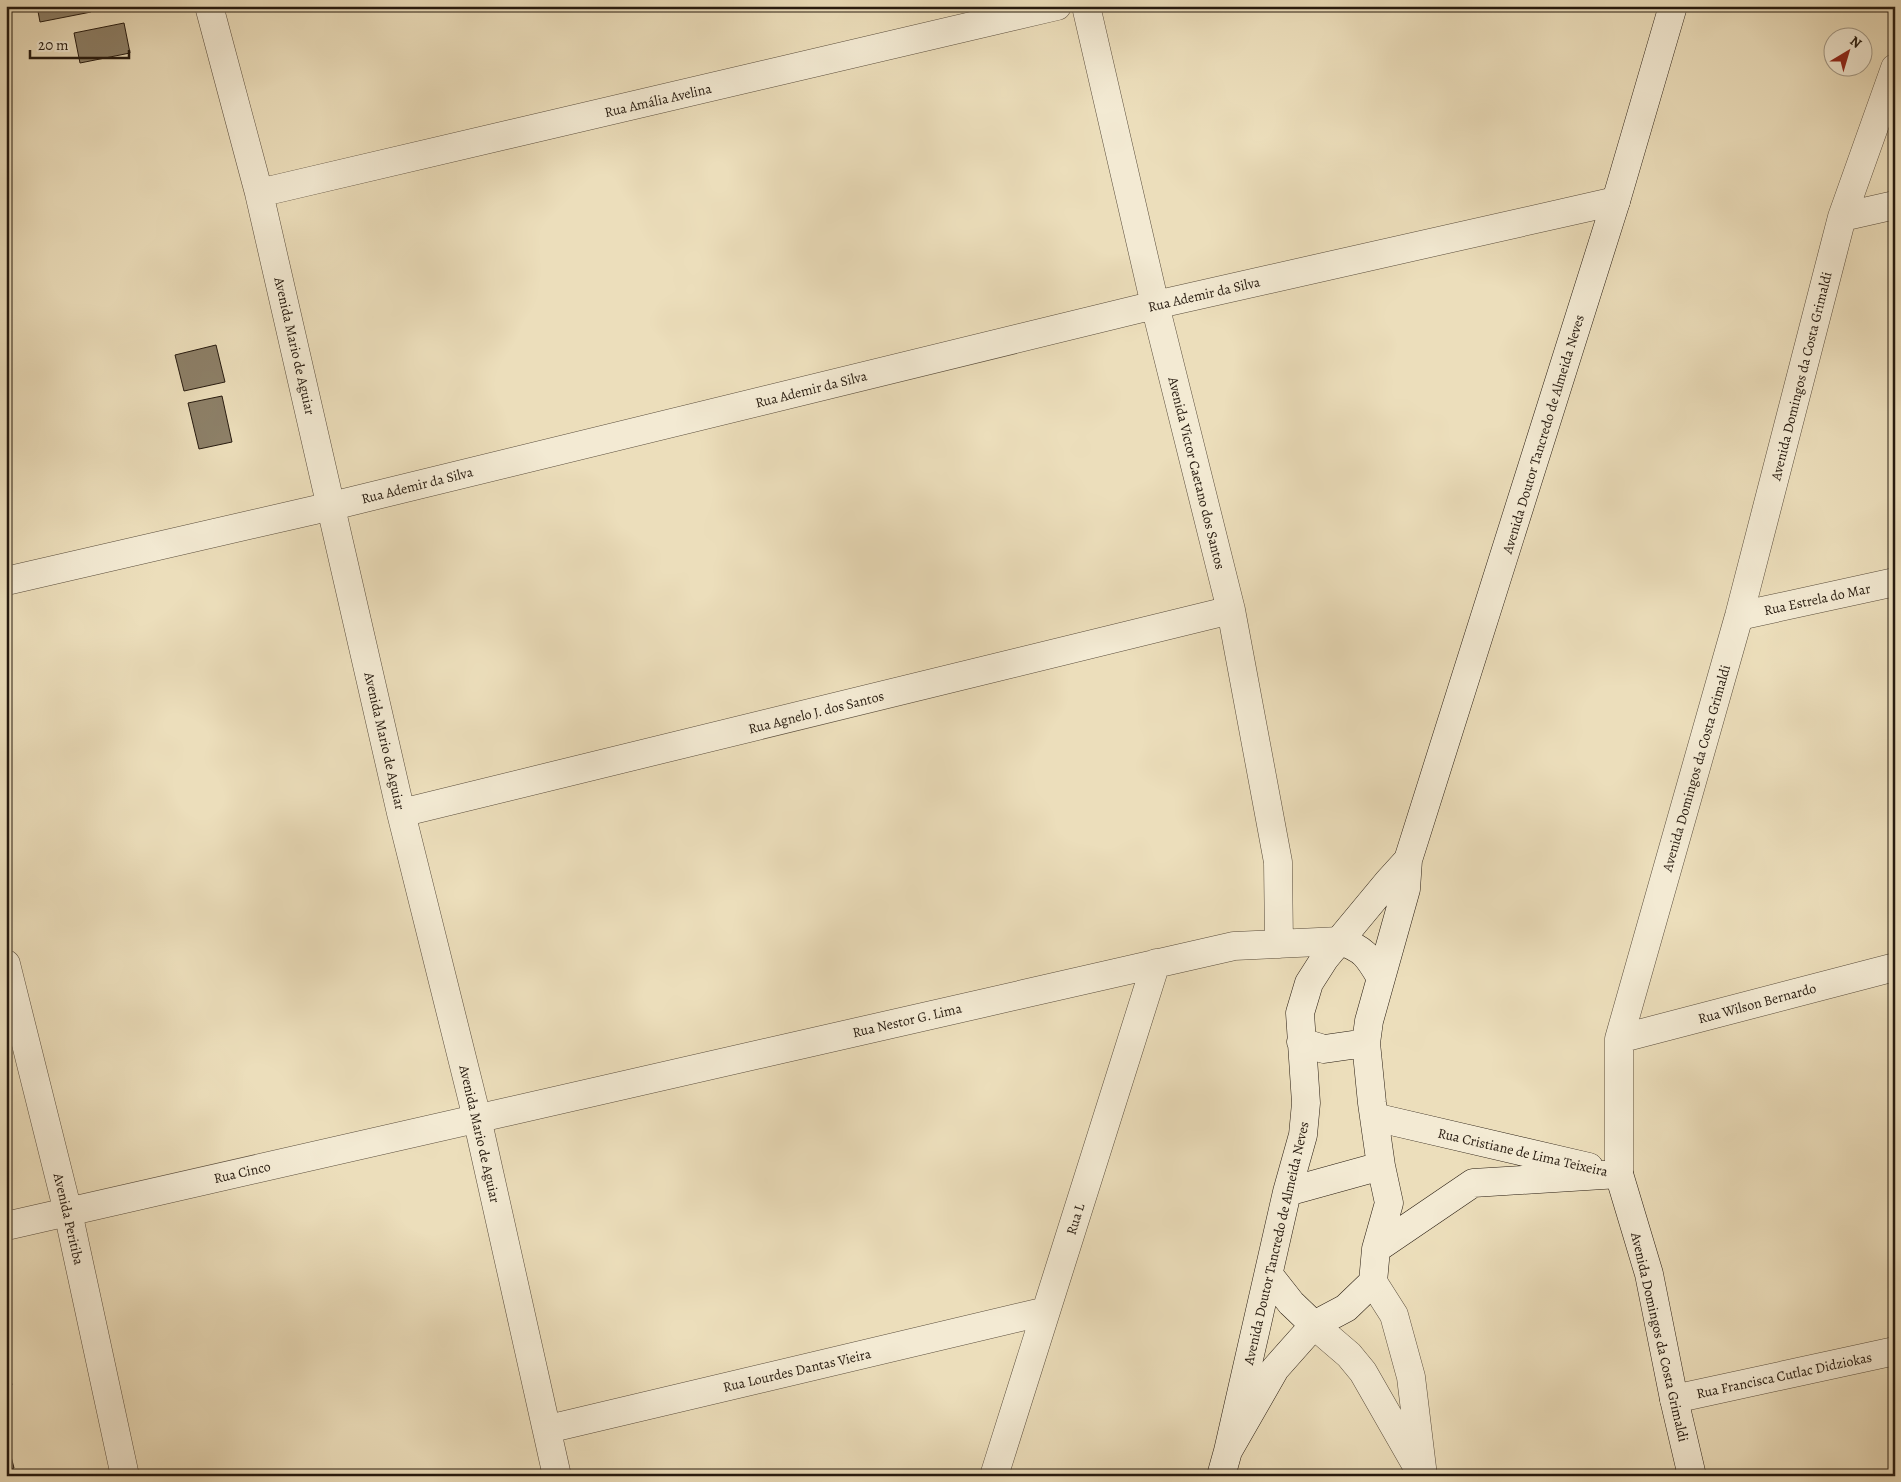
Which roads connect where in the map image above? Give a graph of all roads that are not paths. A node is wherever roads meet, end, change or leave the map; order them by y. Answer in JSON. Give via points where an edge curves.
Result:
{"nodes":[{"id":1,"x":209,"y":6,"type":"edge"},
{"id":2,"x":1057,"y":6,"type":"edge"},
{"id":3,"x":1086,"y":6,"type":"edge"},
{"id":4,"x":1673,"y":6,"type":"edge"},
{"id":5,"x":1895,"y":68,"type":"edge"},
{"id":6,"x":259,"y":193,"type":"junction"},
{"id":7,"x":1616,"y":201,"type":"junction"},
{"id":8,"x":1895,"y":205,"type":"edge"},
{"id":9,"x":1842,"y":217,"type":"junction"},
{"id":10,"x":1155,"y":305,"type":"junction"},
{"id":11,"x":332,"y":506,"type":"junction"},
{"id":12,"x":6,"y":581,"type":"edge"},
{"id":13,"x":1895,"y":582,"type":"edge"},
{"id":14,"x":1231,"y":610,"type":"junction"},
{"id":15,"x":1739,"y":616,"type":"junction"},
{"id":16,"x":401,"y":813,"type":"junction"},
{"id":17,"x":1408,"y":860,"type":"junction"},
{"id":18,"x":1340,"y":941,"type":"junction"},
{"id":19,"x":1279,"y":944,"type":"junction"},
{"id":20,"x":1156,"y":963,"type":"junction"},
{"id":21,"x":6,"y":964,"type":"edge"},
{"id":22,"x":1895,"y":967,"type":"edge"},
{"id":23,"x":1381,"y":978,"type":"junction"},
{"id":24,"x":1618,"y":1039,"type":"junction"},
{"id":25,"x":1301,"y":1042,"type":"junction"},
{"id":26,"x":1366,"y":1043,"type":"junction"},
{"id":27,"x":477,"y":1118,"type":"junction"},
{"id":28,"x":1374,"y":1118,"type":"junction"},
{"id":29,"x":1381,"y":1166,"type":"junction"},
{"id":30,"x":1619,"y":1174,"type":"junction"},
{"id":31,"x":1287,"y":1192,"type":"junction"},
{"id":32,"x":68,"y":1212,"type":"junction"},
{"id":33,"x":6,"y":1226,"type":"edge"},
{"id":34,"x":1376,"y":1249,"type":"junction"},
{"id":35,"x":1269,"y":1275,"type":"junction"},
{"id":36,"x":1373,"y":1282,"type":"junction"},
{"id":37,"x":1046,"y":1311,"type":"junction"},
{"id":38,"x":1314,"y":1325,"type":"junction"},
{"id":39,"x":1895,"y":1351,"type":"edge"},
{"id":40,"x":1674,"y":1399,"type":"junction"},
{"id":41,"x":548,"y":1429,"type":"junction"},
{"id":42,"x":1225,"y":1463,"type":"edge"},
{"id":43,"x":125,"y":1476,"type":"edge"},
{"id":44,"x":558,"y":1476,"type":"edge"},
{"id":45,"x":994,"y":1476,"type":"edge"},
{"id":46,"x":1423,"y":1476,"type":"edge"},
{"id":47,"x":1692,"y":1476,"type":"edge"}],
"edges":[{"from":1,"to":6,"type":"street","name":"Avenida Mario de Aguiar"},
{"from":2,"to":6,"type":"street","name":"Rua Amália Avelina"},
{"from":3,"to":10,"type":"street","name":"Avenida Victor Caetano dos Santos"},
{"from":4,"to":7,"type":"street","name":"Avenida Doutor Tancredo de Almeida Neves"},
{"from":5,"to":9,"type":"street","name":"Avenida Domingos da Costa Grimaldi"},
{"from":6,"to":11,"type":"street","name":"Avenida Mario de Aguiar"},
{"from":7,"to":10,"type":"street","name":"Rua Ademir da Silva"},
{"from":7,"to":17,"type":"street","name":"Avenida Doutor Tancredo de Almeida Neves"},
{"from":8,"to":9,"type":"street"},
{"from":9,"to":15,"type":"street","name":"Avenida Domingos da Costa Grimaldi"},
{"from":10,"to":11,"type":"street","name":"Rua Ademir da Silva"},
{"from":10,"to":14,"type":"street","name":"Avenida Victor Caetano dos Santos"},
{"from":11,"to":12,"type":"street","name":"Rua Ademir da Silva"},
{"from":11,"to":16,"type":"street","name":"Avenida Mario de Aguiar"},
{"from":13,"to":15,"type":"street","name":"Rua Estrela do Mar"},
{"from":14,"to":16,"type":"street","name":"Rua Agnelo J. dos Santos"},
{"from":14,"to":19,"type":"street","name":"Avenida Victor Caetano dos Santos","via":[[1278,862]]},
{"from":15,"to":24,"type":"street","name":"Avenida Domingos da Costa Grimaldi"},
{"from":16,"to":27,"type":"street","name":"Avenida Mario de Aguiar"},
{"from":17,"to":18,"type":"street","name":"Avenida Doutor Tancredo de Almeida Neves"},
{"from":17,"to":23,"type":"street","name":"Avenida Doutor Tancredo de Almeida Neves","via":[[1406,889]]},
{"from":18,"to":19,"type":"street","name":"Rua Nestor G. Lima"},
{"from":18,"to":23,"type":"street","via":[[1358,947]]},
{"from":18,"to":25,"type":"street","name":"Avenida Doutor Tancredo de Almeida Neves","via":[[1309,982],[1300,1013]]},
{"from":19,"to":20,"type":"street","name":"Rua Nestor G. Lima","via":[[1234,946]]},
{"from":20,"to":27,"type":"street","name":"Rua Nestor G. Lima"},
{"from":20,"to":37,"type":"street","name":"Rua L"},
{"from":21,"to":32,"type":"street","name":"Avenida Peritiba"},
{"from":22,"to":24,"type":"street","name":"Rua Wilson Bernardo"},
{"from":23,"to":26,"type":"street","name":"Avenida Doutor Tancredo de Almeida Neves"},
{"from":24,"to":30,"type":"street","name":"Avenida Domingos da Costa Grimaldi"},
{"from":25,"to":26,"type":"street","via":[[1324,1049]]},
{"from":25,"to":31,"type":"street","name":"Avenida Doutor Tancredo de Almeida Neves","via":[[1306,1103],[1303,1135]]},
{"from":26,"to":28,"type":"street","name":"Avenida Doutor Tancredo de Almeida Neves"},
{"from":27,"to":32,"type":"street","name":"Rua Cinco"},
{"from":27,"to":41,"type":"street","name":"Avenida Mario de Aguiar"},
{"from":28,"to":29,"type":"street","name":"Avenida Doutor Tancredo de Almeida Neves"},
{"from":28,"to":30,"type":"street","name":"Rua Cristiane de Lima Teixeira"},
{"from":29,"to":31,"type":"street"},
{"from":29,"to":34,"type":"street","name":"Avenida Doutor Tancredo de Almeida Neves","via":[[1389,1203]]},
{"from":30,"to":34,"type":"street","name":"Rua Cristiane de Lima Teixeira","via":[[1473,1183]]},
{"from":30,"to":40,"type":"street","name":"Avenida Domingos da Costa Grimaldi","via":[[1648,1274]]},
{"from":31,"to":35,"type":"street","name":"Avenida Doutor Tancredo de Almeida Neves"},
{"from":32,"to":33,"type":"street","name":"Rua Cinco"},
{"from":32,"to":43,"type":"street","name":"Avenida Peritiba"},
{"from":34,"to":36,"type":"street","name":"Avenida Doutor Tancredo de Almeida Neves"},
{"from":35,"to":38,"type":"street"},
{"from":35,"to":42,"type":"street","name":"Avenida Doutor Tancredo de Almeida Neves"},
{"from":36,"to":38,"type":"street","name":"Avenida Doutor Tancredo de Almeida Neves","via":[[1346,1308]]},
{"from":36,"to":46,"type":"street","via":[[1394,1315],[1411,1377]]},
{"from":37,"to":41,"type":"street","name":"Rua Lourdes Dantas Vieira"},
{"from":37,"to":45,"type":"street","name":"Rua L"},
{"from":38,"to":42,"type":"street","name":"Avenida Doutor Tancredo de Almeida Neves","via":[[1275,1369]]},
{"from":38,"to":46,"type":"street","via":[[1349,1355],[1363,1372]]},
{"from":39,"to":40,"type":"street","name":"Rua Francisca Cutlac Didziokas"},
{"from":40,"to":47,"type":"street","name":"Avenida Domingos da Costa Grimaldi"},
{"from":41,"to":44,"type":"street","name":"Avenida Mario de Aguiar"}]}
